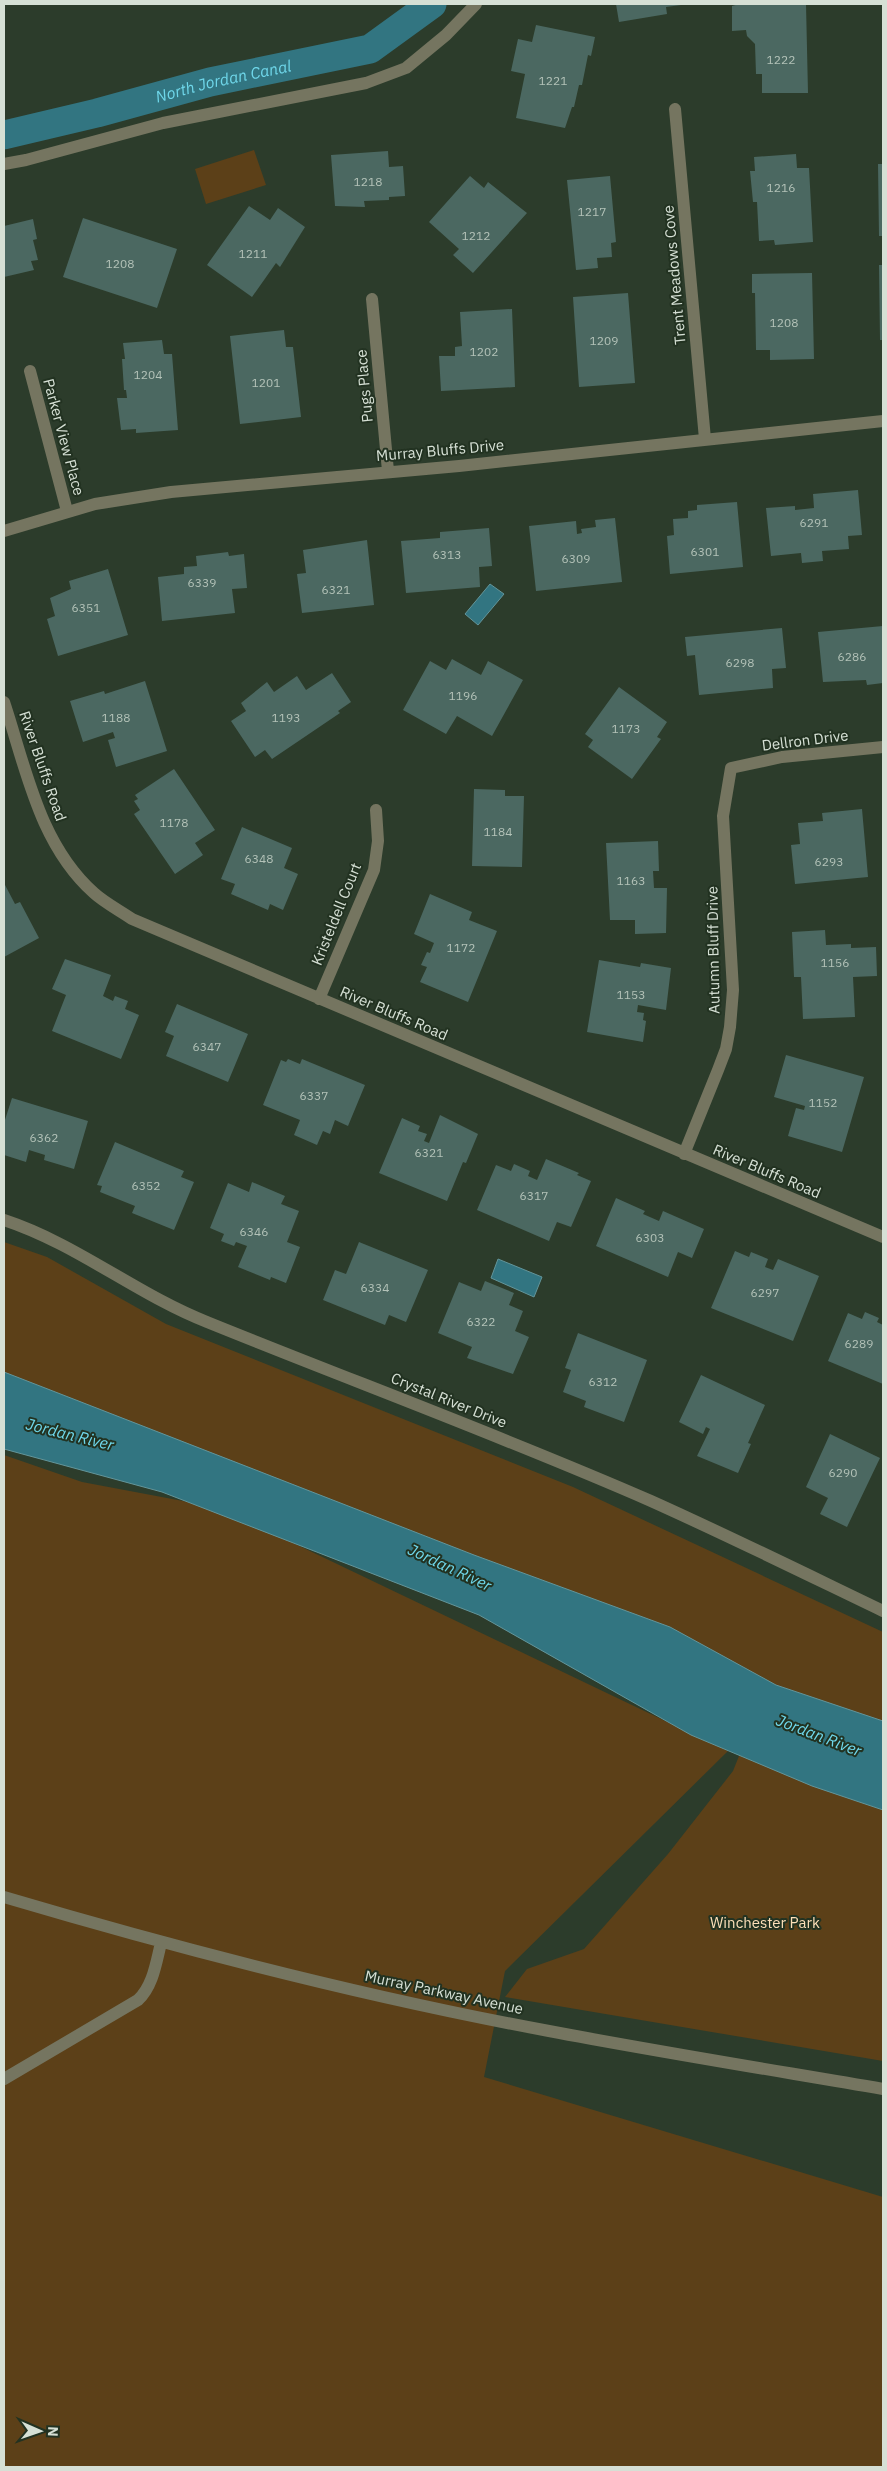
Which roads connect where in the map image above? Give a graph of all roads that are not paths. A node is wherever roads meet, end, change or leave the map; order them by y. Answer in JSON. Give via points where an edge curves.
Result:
{"nodes":[{"id":1,"x":476,"y":4,"type":"edge"},
{"id":2,"x":675,"y":109,"type":"dead end"},
{"id":3,"x":4,"y":164,"type":"edge"},
{"id":4,"x":372,"y":299,"type":"dead end"},
{"id":5,"x":30,"y":371,"type":"dead end"},
{"id":6,"x":883,"y":421,"type":"edge"},
{"id":7,"x":705,"y":439,"type":"junction"},
{"id":8,"x":388,"y":471,"type":"junction"},
{"id":9,"x":67,"y":511,"type":"junction"},
{"id":10,"x":4,"y":530,"type":"edge"},
{"id":11,"x":4,"y":702,"type":"edge"},
{"id":12,"x":883,"y":747,"type":"edge"},
{"id":13,"x":732,"y":768,"type":"joint"},
{"id":14,"x":376,"y":810,"type":"dead end"},
{"id":15,"x":319,"y":1000,"type":"junction"},
{"id":16,"x":684,"y":1154,"type":"junction"},
{"id":17,"x":4,"y":1220,"type":"edge"},
{"id":18,"x":883,"y":1237,"type":"edge"},
{"id":19,"x":883,"y":1611,"type":"edge"},
{"id":20,"x":4,"y":1897,"type":"edge"},
{"id":21,"x":161,"y":1943,"type":"junction"},
{"id":22,"x":4,"y":2079,"type":"edge"},
{"id":23,"x":883,"y":2089,"type":"edge"}],
"edges":[{"from":1,"to":3,"type":"street","via":[[446,35],[406,68],[366,83],[172,121]]},
{"from":2,"to":7,"type":"street","name":"Trent Meadows Cove"},
{"from":4,"to":8,"type":"street","name":"Pugs Place"},
{"from":5,"to":9,"type":"street","name":"Parker View Place"},
{"from":6,"to":7,"type":"street","name":"Murray Bluffs Drive"},
{"from":7,"to":8,"type":"street","name":"Murray Bluffs Drive"},
{"from":8,"to":9,"type":"street","name":"Murray Bluffs Drive","via":[[170,492]]},
{"from":9,"to":10,"type":"street","name":"Murray Bluffs Drive"},
{"from":11,"to":15,"type":"street","name":"River Bluffs Road","via":[[43,823],[64,860],[94,894],[132,919]]},
{"from":12,"to":13,"type":"street","name":"Dellron Drive","via":[[782,757]]},
{"from":13,"to":16,"type":"street","name":"Autumn Bluff Drive","via":[[724,816],[732,981],[730,1027],[726,1049]]},
{"from":14,"to":15,"type":"street","name":"Kristeldell Court","via":[[378,840],[374,870]]},
{"from":15,"to":16,"type":"street","name":"River Bluffs Road"},
{"from":16,"to":18,"type":"street","name":"River Bluffs Road"},
{"from":17,"to":19,"type":"street","name":"Crystal River Drive","via":[[65,1245],[174,1308],[652,1501]]},
{"from":20,"to":21,"type":"street","name":"Murray Parkway Avenue"},
{"from":21,"to":22,"type":"street","via":[[151,1982],[138,2000]]},
{"from":21,"to":23,"type":"street","name":"Murray Parkway Avenue","via":[[390,1998],[547,2031]]}]}
